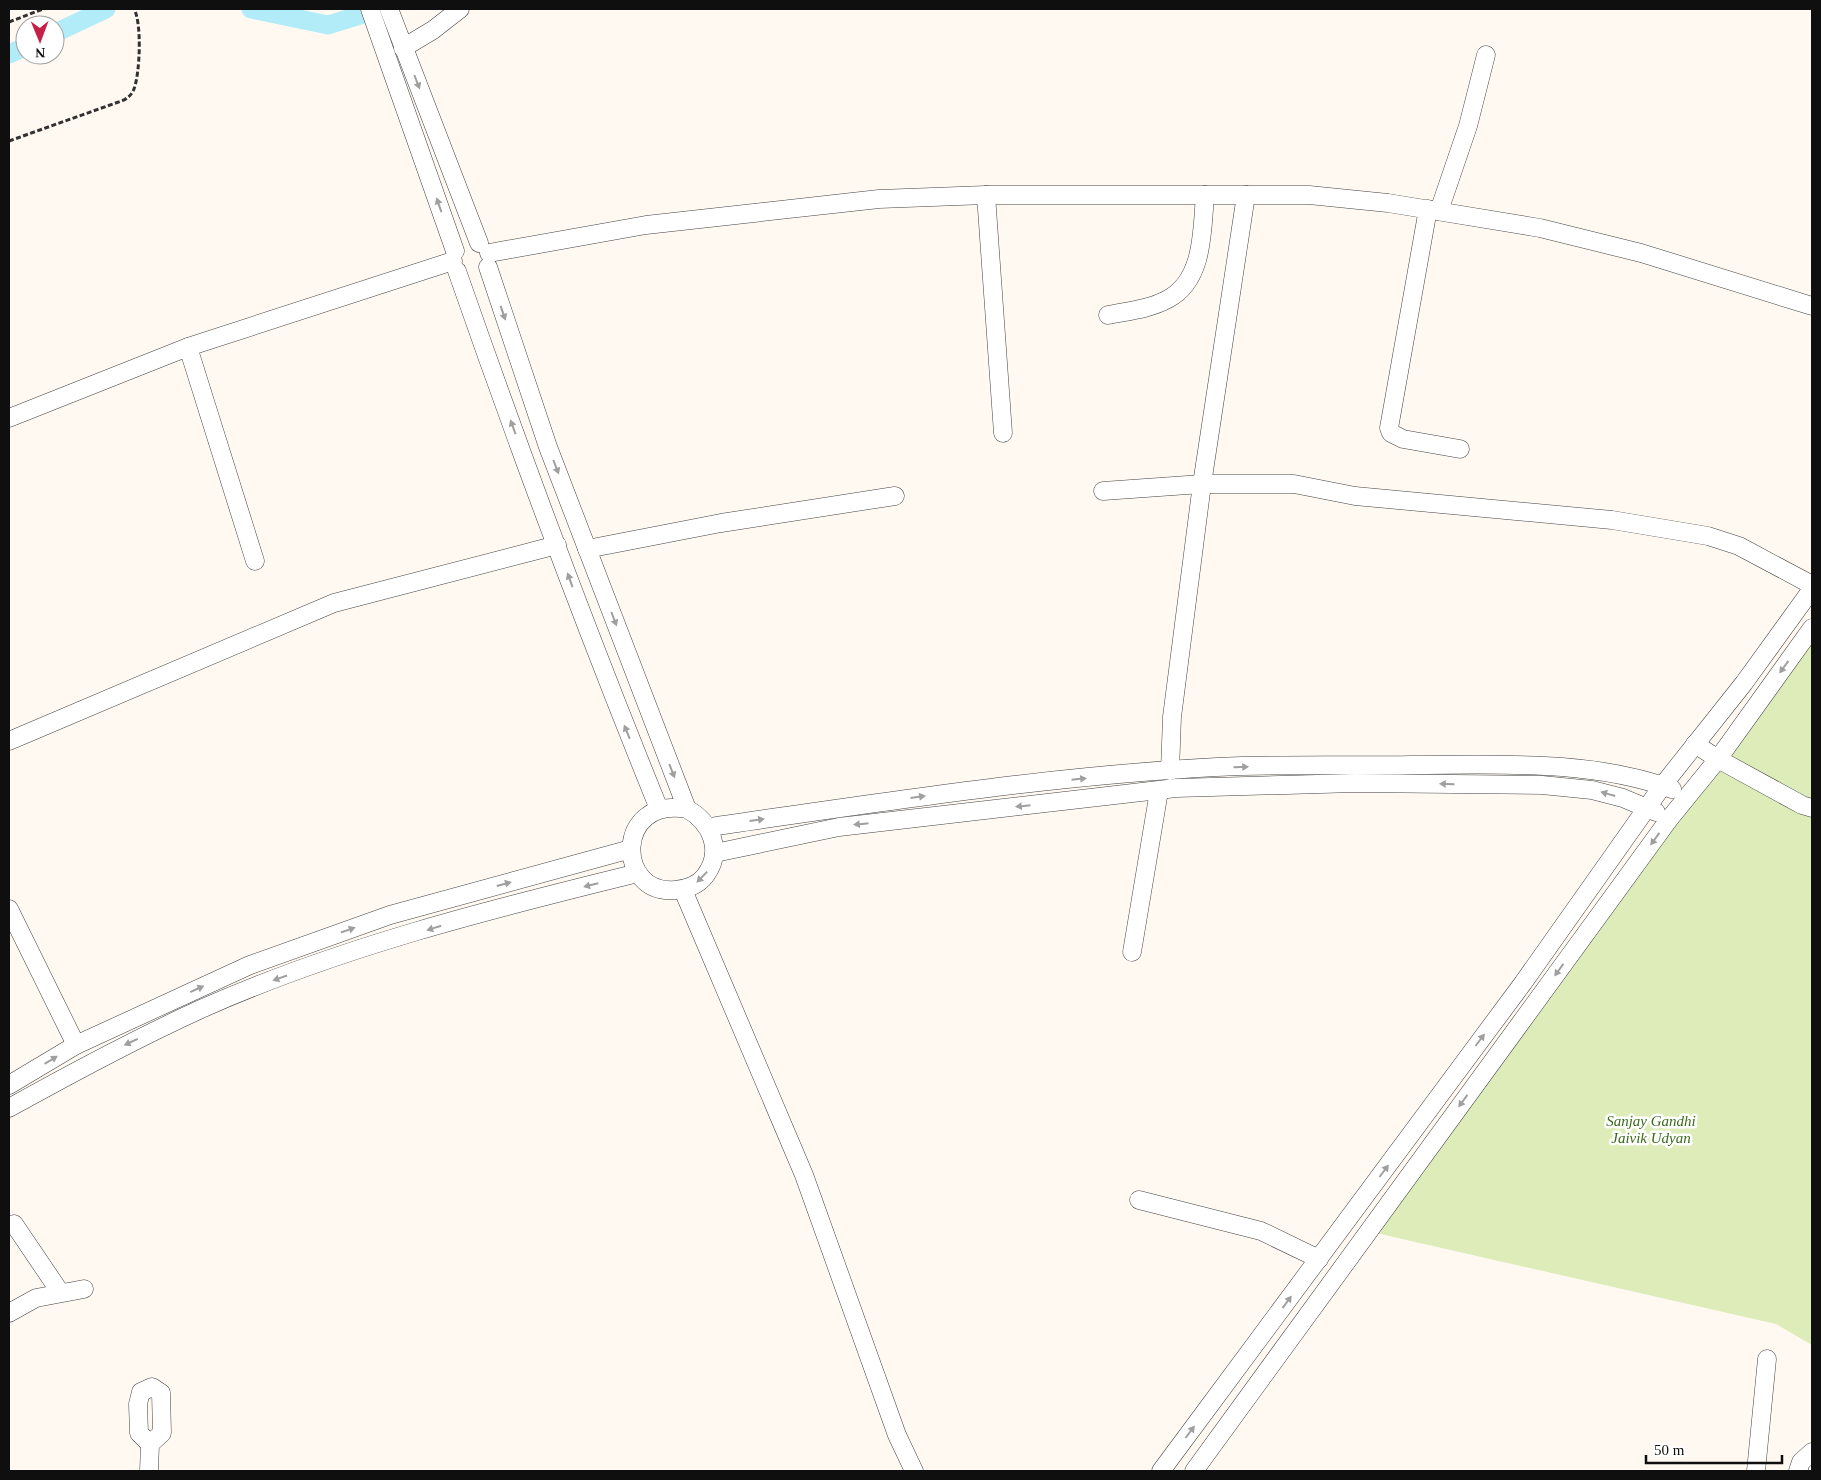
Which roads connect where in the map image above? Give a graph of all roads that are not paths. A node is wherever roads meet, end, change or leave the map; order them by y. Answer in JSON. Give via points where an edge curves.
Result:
{"nodes":[{"id":1,"x":370,"y":9,"type":"edge"},
{"id":2,"x":388,"y":9,"type":"edge"},
{"id":3,"x":460,"y":9,"type":"edge"},
{"id":4,"x":401,"y":42,"type":"junction"},
{"id":5,"x":1486,"y":55,"type":"dead end"},
{"id":6,"x":986,"y":195,"type":"junction"},
{"id":7,"x":1205,"y":195,"type":"junction"},
{"id":8,"x":1246,"y":195,"type":"junction"},
{"id":9,"x":1434,"y":210,"type":"junction"},
{"id":10,"x":485,"y":254,"type":"junction"},
{"id":11,"x":455,"y":261,"type":"junction"},
{"id":12,"x":1812,"y":306,"type":"edge"},
{"id":13,"x":1108,"y":314,"type":"dead end"},
{"id":14,"x":188,"y":347,"type":"junction"},
{"id":15,"x":9,"y":418,"type":"edge"},
{"id":16,"x":1003,"y":433,"type":"dead end"},
{"id":17,"x":1460,"y":449,"type":"dead end"},
{"id":18,"x":1202,"y":484,"type":"junction"},
{"id":19,"x":1103,"y":491,"type":"dead end"},
{"id":20,"x":895,"y":496,"type":"dead end"},
{"id":21,"x":557,"y":545,"type":"junction"},
{"id":22,"x":587,"y":548,"type":"junction"},
{"id":23,"x":255,"y":561,"type":"dead end"},
{"id":24,"x":1812,"y":584,"type":"edge"},
{"id":25,"x":1812,"y":589,"type":"edge"},
{"id":26,"x":1812,"y":628,"type":"edge"},
{"id":27,"x":9,"y":741,"type":"edge"},
{"id":28,"x":1695,"y":744,"type":"junction"},
{"id":29,"x":1718,"y":759,"type":"junction"},
{"id":30,"x":1170,"y":771,"type":"junction"},
{"id":31,"x":1663,"y":785,"type":"junction"},
{"id":32,"x":1159,"y":790,"type":"junction"},
{"id":33,"x":1689,"y":794,"type":"junction"},
{"id":34,"x":1647,"y":808,"type":"junction"},
{"id":35,"x":1812,"y":808,"type":"edge"},
{"id":36,"x":659,"y":809,"type":"junction"},
{"id":37,"x":687,"y":809,"type":"junction"},
{"id":38,"x":1670,"y":818,"type":"junction"},
{"id":39,"x":709,"y":827,"type":"junction"},
{"id":40,"x":631,"y":849,"type":"junction"},
{"id":41,"x":715,"y":853,"type":"junction"},
{"id":42,"x":638,"y":873,"type":"junction"},
{"id":43,"x":682,"y":890,"type":"junction"},
{"id":44,"x":9,"y":909,"type":"edge"},
{"id":45,"x":1132,"y":952,"type":"dead end"},
{"id":46,"x":76,"y":1044,"type":"junction"},
{"id":47,"x":9,"y":1085,"type":"edge"},
{"id":48,"x":9,"y":1108,"type":"edge"},
{"id":49,"x":1139,"y":1200,"type":"dead end"},
{"id":50,"x":14,"y":1224,"type":"dead end"},
{"id":51,"x":1319,"y":1259,"type":"junction"},
{"id":52,"x":84,"y":1288,"type":"dead end"},
{"id":53,"x":60,"y":1292,"type":"junction"},
{"id":54,"x":9,"y":1313,"type":"edge"},
{"id":55,"x":1767,"y":1359,"type":"dead end"},
{"id":56,"x":150,"y":1444,"type":"dead end"},
{"id":57,"x":1812,"y":1452,"type":"edge"},
{"id":58,"x":149,"y":1471,"type":"edge"},
{"id":59,"x":914,"y":1471,"type":"edge"},
{"id":60,"x":1161,"y":1471,"type":"edge"},
{"id":61,"x":1194,"y":1471,"type":"edge"},
{"id":62,"x":1756,"y":1471,"type":"edge"},
{"id":63,"x":1798,"y":1471,"type":"edge"}],
"edges":[{"from":11,"to":1,"type":"street","one_way":true},
{"from":2,"to":4,"type":"street"},
{"from":3,"to":4,"type":"street","via":[[432,30]]},
{"from":4,"to":10,"type":"street","one_way":true},
{"from":5,"to":9,"type":"street","via":[[1468,126]]},
{"from":6,"to":7,"type":"street"},
{"from":6,"to":10,"type":"street","via":[[879,199],[646,225]]},
{"from":6,"to":16,"type":"street"},
{"from":7,"to":8,"type":"street"},
{"from":7,"to":13,"type":"street","via":[[1198,256],[1183,288],[1169,299],[1152,305]]},
{"from":8,"to":9,"type":"street","via":[[1310,195]]},
{"from":8,"to":18,"type":"street"},
{"from":9,"to":12,"type":"street","via":[[1540,228],[1642,253]]},
{"from":9,"to":17,"type":"street","via":[[1389,428],[1390,433],[1404,439]]},
{"from":10,"to":11,"type":"street","via":[[465,242]]},
{"from":10,"to":11,"type":"street","via":[[483,273],[470,278]]},
{"from":10,"to":22,"type":"street","one_way":true,"via":[[548,447]]},
{"from":11,"to":14,"type":"street"},
{"from":21,"to":11,"type":"street","one_way":true},
{"from":14,"to":15,"type":"street"},
{"from":14,"to":23,"type":"street"},
{"from":18,"to":19,"type":"street"},
{"from":18,"to":24,"type":"street","via":[[1294,484],[1355,496],[1612,520],[1708,536],[1739,546]]},
{"from":18,"to":30,"type":"street","via":[[1172,717]]},
{"from":20,"to":22,"type":"street"},
{"from":21,"to":27,"type":"street","via":[[334,603]]},
{"from":36,"to":21,"type":"street","one_way":true},
{"from":22,"to":37,"type":"street","one_way":true},
{"from":25,"to":28,"type":"street"},
{"from":26,"to":29,"type":"street","one_way":true},
{"from":28,"to":29,"type":"street"},
{"from":28,"to":31,"type":"street"},
{"from":29,"to":33,"type":"street"},
{"from":29,"to":35,"type":"street"},
{"from":30,"to":31,"type":"street","one_way":true,"via":[[1287,766],[1522,765],[1629,776]]},
{"from":39,"to":30,"type":"street","one_way":true,"via":[[926,796]]},
{"from":31,"to":33,"type":"street"},
{"from":31,"to":34,"type":"street"},
{"from":34,"to":32,"type":"street","one_way":true,"via":[[1592,790],[1542,785],[1355,783]]},
{"from":32,"to":41,"type":"street","one_way":true,"via":[[839,827]]},
{"from":32,"to":45,"type":"street"},
{"from":33,"to":38,"type":"street"},
{"from":34,"to":38,"type":"street"},
{"from":51,"to":34,"type":"street","one_way":true,"via":[[1523,983]]},
{"from":36,"to":37,"type":"street"},
{"from":36,"to":40,"type":"street","via":[[638,825],[632,836]]},
{"from":37,"to":39,"type":"street"},
{"from":38,"to":61,"type":"street","one_way":true},
{"from":39,"to":41,"type":"street"},
{"from":40,"to":42,"type":"street"},
{"from":46,"to":40,"type":"street","one_way":true,"via":[[250,965],[390,915]]},
{"from":41,"to":43,"type":"street","one_way":true,"via":[[705,877]]},
{"from":42,"to":43,"type":"street","via":[[658,888]]},
{"from":42,"to":48,"type":"street","one_way":true,"via":[[515,904],[360,950],[265,984],[202,1009],[104,1055]]},
{"from":43,"to":59,"type":"street","via":[[804,1175],[897,1435]]},
{"from":44,"to":46,"type":"street"},
{"from":47,"to":46,"type":"street","one_way":true},
{"from":49,"to":51,"type":"street","via":[[1261,1231]]},
{"from":50,"to":53,"type":"street"},
{"from":60,"to":51,"type":"street","one_way":true},
{"from":52,"to":53,"type":"street"},
{"from":53,"to":54,"type":"street","via":[[36,1298]]},
{"from":55,"to":62,"type":"street"},
{"from":56,"to":58,"type":"street"},
{"from":57,"to":63,"type":"street","via":[[1800,1462]]}]}
